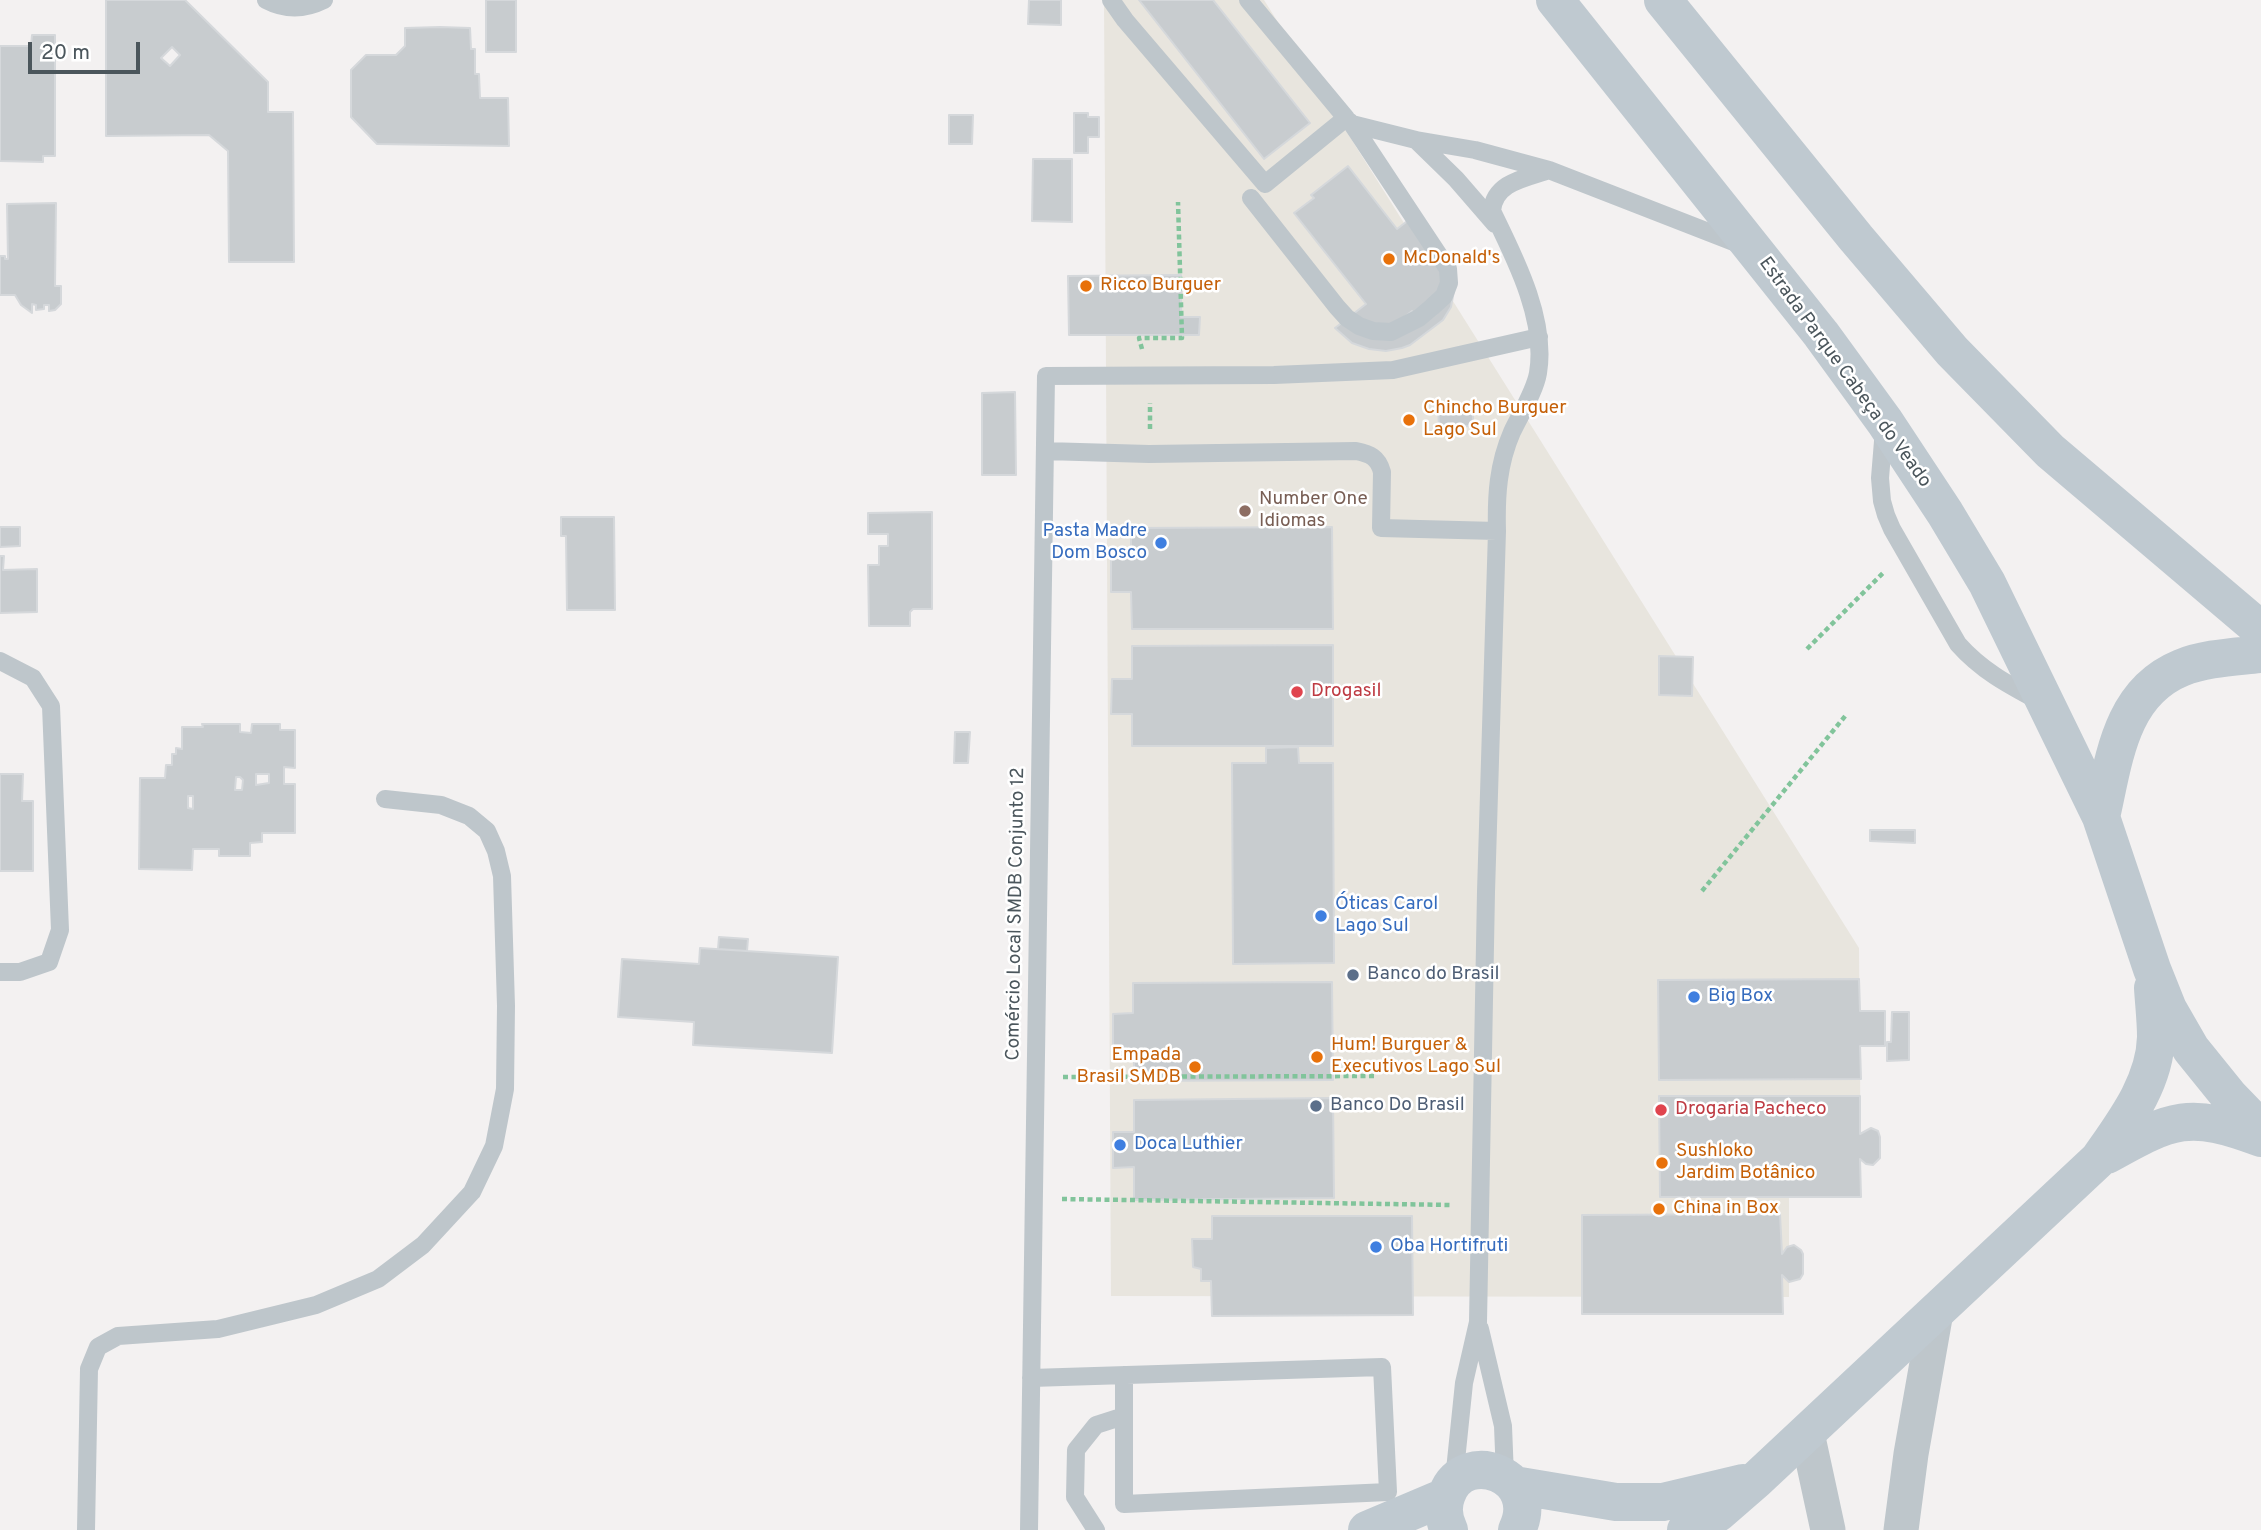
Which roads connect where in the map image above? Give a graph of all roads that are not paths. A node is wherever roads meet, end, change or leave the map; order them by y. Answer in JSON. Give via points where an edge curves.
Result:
{"nodes":[{"id":1,"x":266,"y":0,"type":"edge"},
{"id":2,"x":324,"y":0,"type":"edge"},
{"id":3,"x":1111,"y":0,"type":"edge"},
{"id":4,"x":1248,"y":0,"type":"edge"},
{"id":5,"x":1555,"y":0,"type":"edge"},
{"id":6,"x":1663,"y":0,"type":"edge"},
{"id":7,"x":1349,"y":121,"type":"junction"},
{"id":8,"x":1416,"y":140,"type":"junction"},
{"id":9,"x":1549,"y":170,"type":"junction"},
{"id":10,"x":1251,"y":198,"type":"dead end"},
{"id":11,"x":1502,"y":232,"type":"junction"},
{"id":12,"x":1755,"y":250,"type":"junction"},
{"id":13,"x":1539,"y":337,"type":"junction"},
{"id":14,"x":1885,"y":422,"type":"junction"},
{"id":15,"x":1045,"y":451,"type":"junction"},
{"id":16,"x":1497,"y":531,"type":"junction"},
{"id":17,"x":2261,"y":631,"type":"edge"},
{"id":18,"x":2261,"y":654,"type":"edge"},
{"id":19,"x":0,"y":661,"type":"edge"},
{"id":20,"x":2047,"y":705,"type":"junction"},
{"id":21,"x":386,"y":799,"type":"dead end"},
{"id":22,"x":2101,"y":817,"type":"junction"},
{"id":23,"x":2152,"y":969,"type":"junction"},
{"id":24,"x":0,"y":972,"type":"edge"},
{"id":25,"x":2261,"y":1129,"type":"edge"},
{"id":26,"x":2261,"y":1138,"type":"edge"},
{"id":27,"x":2099,"y":1159,"type":"junction"},
{"id":28,"x":1936,"y":1312,"type":"junction"},
{"id":29,"x":1478,"y":1322,"type":"junction"},
{"id":30,"x":1124,"y":1375,"type":"junction"},
{"id":31,"x":1031,"y":1378,"type":"junction"},
{"id":32,"x":1124,"y":1416,"type":"junction"},
{"id":33,"x":1807,"y":1433,"type":"junction"},
{"id":34,"x":1756,"y":1480,"type":"junction"},
{"id":35,"x":1510,"y":1481,"type":"junction"},
{"id":36,"x":1450,"y":1503,"type":"edge"},
{"id":37,"x":86,"y":1530,"type":"edge"},
{"id":38,"x":1029,"y":1530,"type":"edge"},
{"id":39,"x":1096,"y":1530,"type":"edge"},
{"id":40,"x":1367,"y":1530,"type":"edge"},
{"id":41,"x":1517,"y":1530,"type":"edge"},
{"id":42,"x":1686,"y":1530,"type":"edge"},
{"id":43,"x":1828,"y":1530,"type":"edge"},
{"id":44,"x":1900,"y":1530,"type":"edge"}],
"edges":[{"from":1,"to":2,"type":"lane","via":[[295,8]]},
{"from":3,"to":7,"type":"lane","via":[[1265,184]]},
{"from":4,"to":7,"type":"lane"},
{"from":5,"to":12,"type":"main road","name":"Estrada Parque Cabeça do Veado"},
{"from":6,"to":17,"type":"main road","via":[[1952,351],[2050,451]]},
{"from":7,"to":8,"type":"lane"},
{"from":7,"to":10,"type":"lane","via":[[1448,268],[1444,296],[1419,318],[1391,332],[1373,331],[1346,318]]},
{"from":8,"to":9,"type":"lane"},
{"from":8,"to":11,"type":"lane"},
{"from":9,"to":11,"type":"lane","via":[[1510,183],[1499,192],[1492,211]]},
{"from":9,"to":12,"type":"lane"},
{"from":11,"to":13,"type":"lane","via":[[1525,285]]},
{"from":12,"to":14,"type":"main road","name":"Estrada Parque Cabeça do Veado"},
{"from":13,"to":15,"type":"lane","name":"Comércio Local SMDB Conjunto 12","via":[[1393,370],[1046,376]]},
{"from":13,"to":16,"type":"lane","via":[[1538,375],[1511,435],[1498,479]]},
{"from":14,"to":20,"type":"main road","name":"Estrada Parque Cabeça do Veado","via":[[1987,583]]},
{"from":14,"to":20,"type":"lane","via":[[1880,478],[1886,515],[1952,632],[1986,671]]},
{"from":15,"to":16,"type":"lane","via":[[1356,451],[1375,457],[1380,465],[1381,528]]},
{"from":15,"to":31,"type":"lane","name":"Comércio Local SMDB Conjunto 12"},
{"from":16,"to":29,"type":"lane"},
{"from":18,"to":22,"type":"main road","via":[[2182,667],[2152,684],[2130,713],[2116,749]]},
{"from":19,"to":24,"type":"lane","via":[[33,678],[51,706],[60,930],[49,962],[19,972]]},
{"from":20,"to":22,"type":"main road","name":"Estrada Parque Cabeça do Veado"},
{"from":21,"to":37,"type":"lane","via":[[441,805],[469,816],[486,831],[496,851],[502,876],[506,1006],[505,1089],[494,1146],[472,1192],[424,1245],[378,1279],[316,1305],[218,1329],[118,1336],[98,1347],[89,1369]]},
{"from":22,"to":23,"type":"main road","name":"Estrada Parque Cabeça do Veado"},
{"from":23,"to":25,"type":"main road","via":[[2191,1049]]},
{"from":23,"to":27,"type":"main road","via":[[2156,1040],[2149,1075],[2130,1115]]},
{"from":26,"to":27,"type":"main road","via":[[2217,1124],[2171,1123]]},
{"from":27,"to":28,"type":"main road"},
{"from":28,"to":33,"type":"main road"},
{"from":28,"to":44,"type":"street"},
{"from":29,"to":35,"type":"lane","via":[[1503,1426]]},
{"from":29,"to":36,"type":"lane","via":[[1464,1383]]},
{"from":30,"to":31,"type":"lane"},
{"from":30,"to":32,"type":"lane"},
{"from":30,"to":32,"type":"lane","via":[[1382,1367],[1388,1492],[1124,1504]]},
{"from":31,"to":38,"type":"lane","name":"Comércio Local SMDB Conjunto 12"},
{"from":32,"to":39,"type":"lane","via":[[1096,1425],[1076,1450],[1074,1497]]},
{"from":33,"to":34,"type":"main road"},
{"from":33,"to":43,"type":"street"},
{"from":34,"to":35,"type":"main road","via":[[1663,1502],[1616,1502]]},
{"from":34,"to":42,"type":"main road","via":[[1718,1513]]},
{"from":35,"to":36,"type":"main road","via":[[1485,1470],[1473,1471]]},
{"from":35,"to":41,"type":"main road","via":[[1523,1508]]},
{"from":36,"to":40,"type":"main road"}]}
